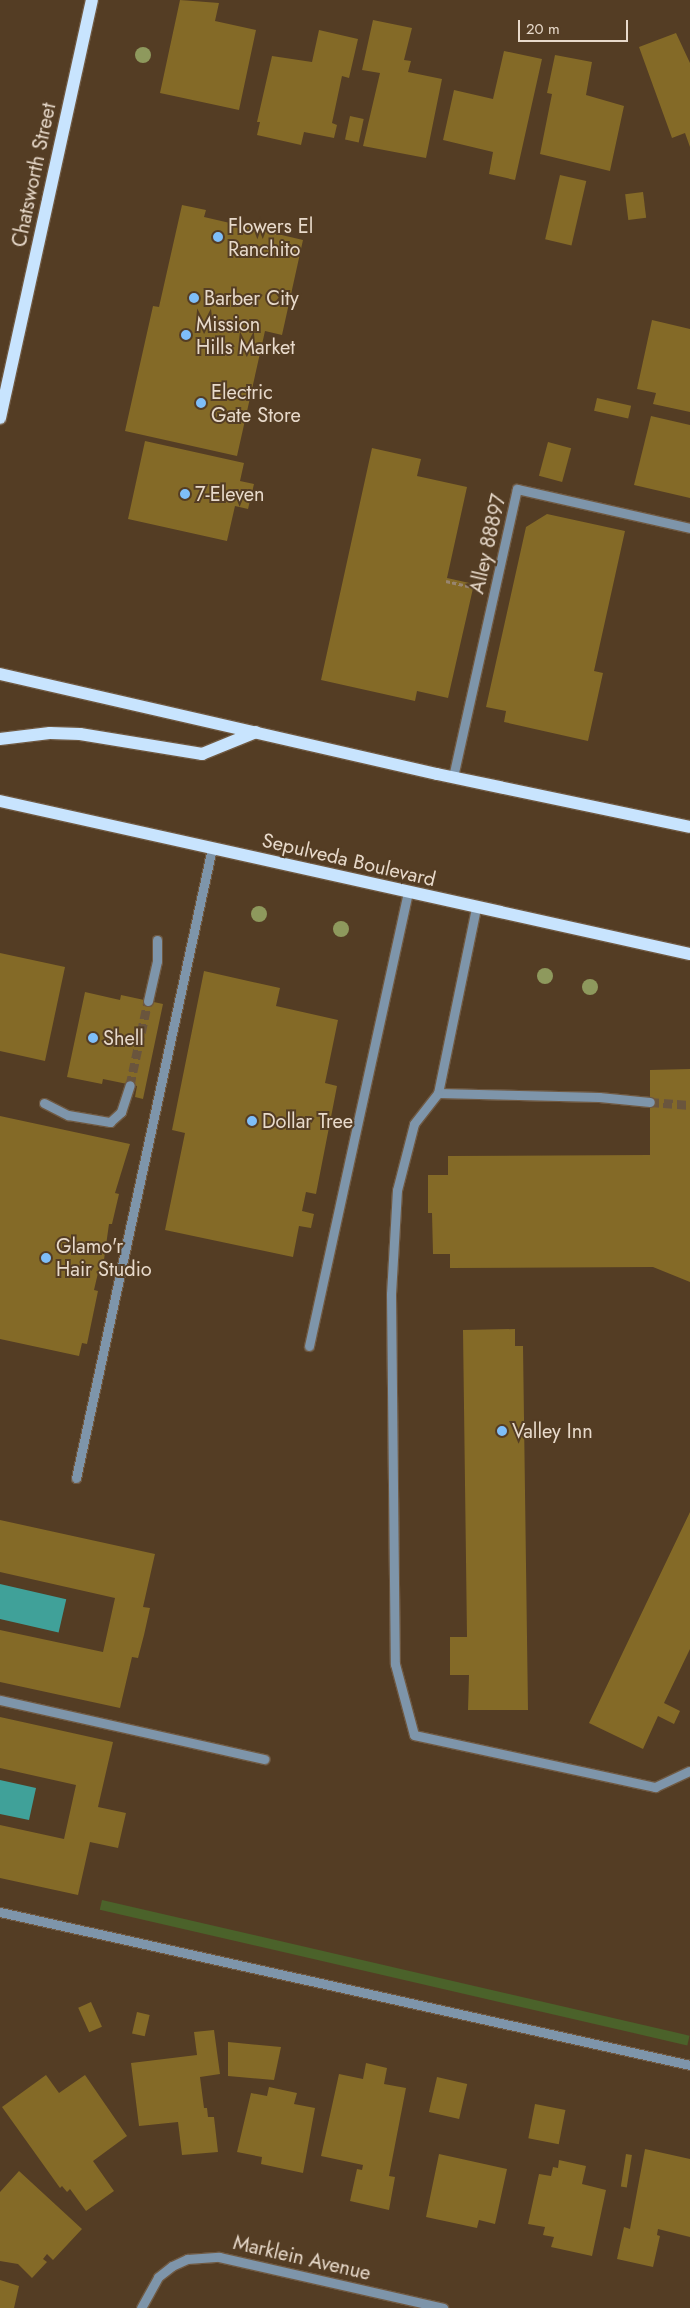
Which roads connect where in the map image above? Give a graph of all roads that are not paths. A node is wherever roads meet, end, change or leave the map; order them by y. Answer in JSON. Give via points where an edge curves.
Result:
{"nodes":[{"id":1,"x":92,"y":0,"type":"edge"},
{"id":2,"x":0,"y":418,"type":"edge"},
{"id":3,"x":690,"y":528,"type":"edge"},
{"id":4,"x":0,"y":674,"type":"edge"},
{"id":5,"x":256,"y":732,"type":"junction"},
{"id":6,"x":0,"y":738,"type":"edge"},
{"id":7,"x":453,"y":777,"type":"junction"},
{"id":8,"x":0,"y":800,"type":"edge"},
{"id":9,"x":690,"y":827,"type":"edge"},
{"id":10,"x":212,"y":848,"type":"junction"},
{"id":11,"x":408,"y":893,"type":"junction"},
{"id":12,"x":476,"y":908,"type":"junction"},
{"id":13,"x":157,"y":940,"type":"dead end"},
{"id":14,"x":690,"y":954,"type":"edge"},
{"id":15,"x":148,"y":1001,"type":"tunnel mouth"},
{"id":16,"x":130,"y":1085,"type":"tunnel mouth"},
{"id":17,"x":438,"y":1093,"type":"junction"},
{"id":18,"x":650,"y":1102,"type":"tunnel mouth"},
{"id":19,"x":44,"y":1103,"type":"dead end"},
{"id":20,"x":310,"y":1346,"type":"dead end"},
{"id":21,"x":76,"y":1478,"type":"dead end"},
{"id":22,"x":0,"y":1700,"type":"edge"},
{"id":23,"x":265,"y":1760,"type":"dead end"},
{"id":24,"x":690,"y":1771,"type":"edge"},
{"id":25,"x":0,"y":1912,"type":"edge"},
{"id":26,"x":690,"y":2065,"type":"edge"},
{"id":27,"x":141,"y":2308,"type":"edge"},
{"id":28,"x":443,"y":2308,"type":"edge"}],
"edges":[{"from":1,"to":2,"type":"main road","name":"Chatsworth Street"},
{"from":3,"to":7,"type":"street","name":"Alley 88897","via":[[517,489]]},
{"from":4,"to":5,"type":"main road"},
{"from":5,"to":6,"type":"main road","via":[[202,754],[80,734],[50,732]]},
{"from":5,"to":7,"type":"main road"},
{"from":7,"to":9,"type":"main road"},
{"from":8,"to":10,"type":"main road","name":"Sepulveda Boulevard"},
{"from":10,"to":11,"type":"main road","name":"Sepulveda Boulevard"},
{"from":10,"to":21,"type":"street"},
{"from":11,"to":12,"type":"main road","name":"Sepulveda Boulevard"},
{"from":11,"to":20,"type":"street"},
{"from":12,"to":14,"type":"main road","name":"Sepulveda Boulevard"},
{"from":12,"to":17,"type":"street"},
{"from":13,"to":15,"type":"street"},
{"from":16,"to":19,"type":"street","via":[[121,1112],[110,1122],[68,1115]]},
{"from":17,"to":18,"type":"street","via":[[599,1097]]},
{"from":17,"to":24,"type":"street","via":[[414,1124],[397,1190],[391,1294],[395,1664],[414,1735],[655,1787]]},
{"from":22,"to":23,"type":"street"},
{"from":25,"to":26,"type":"street"},
{"from":27,"to":28,"type":"street","name":"Marklein Avenue","via":[[158,2277],[187,2260],[219,2257]]}]}
